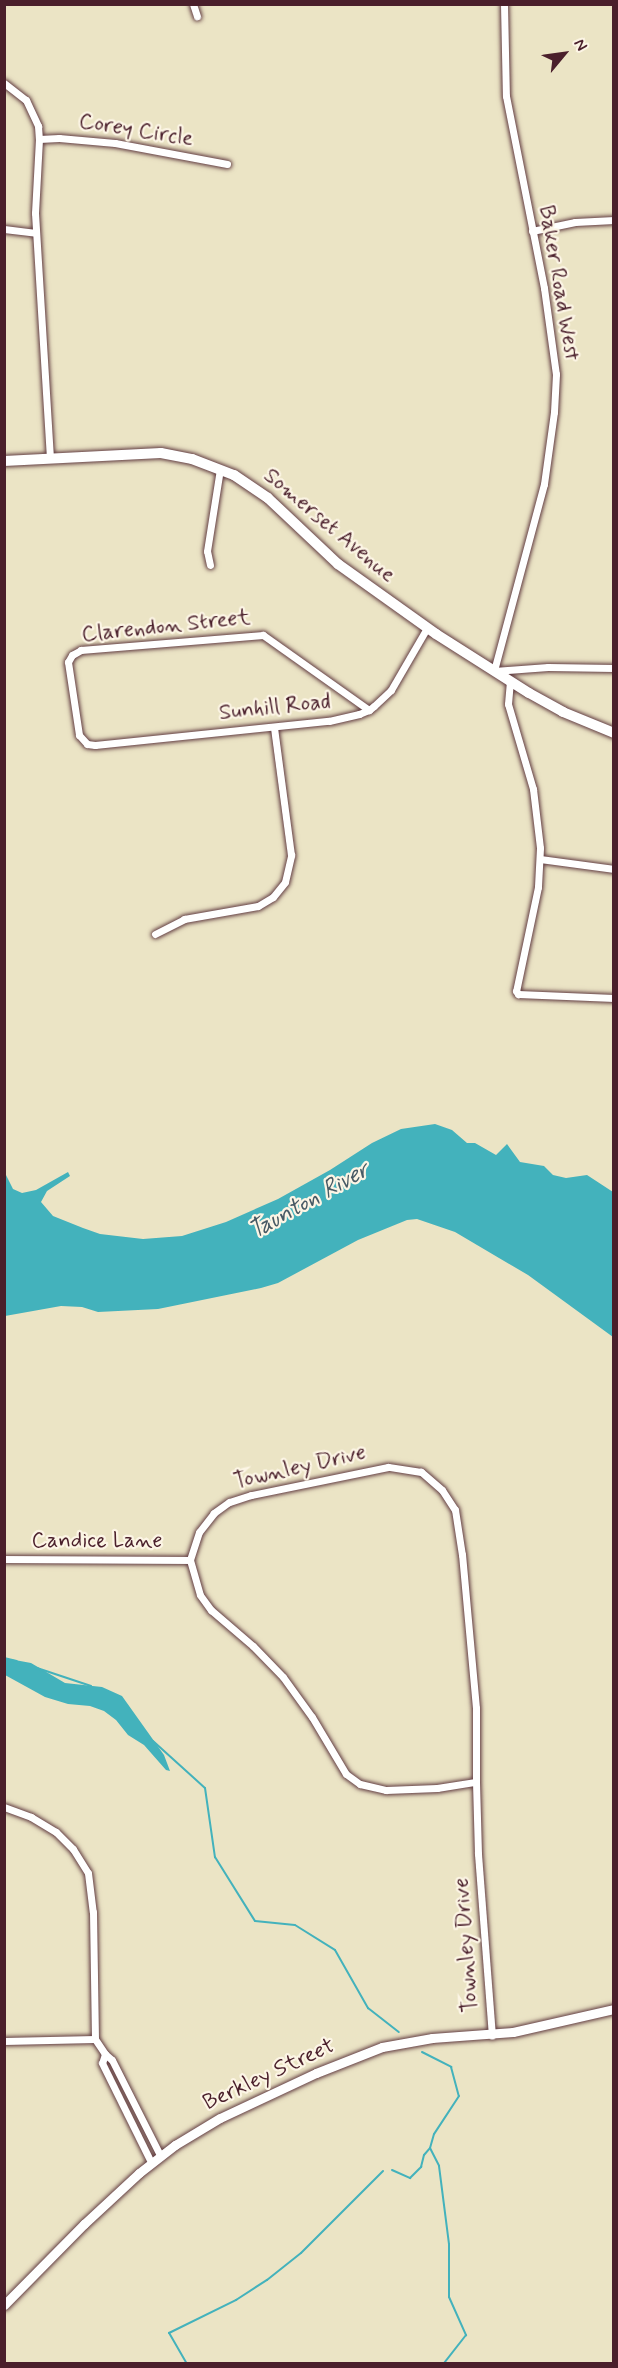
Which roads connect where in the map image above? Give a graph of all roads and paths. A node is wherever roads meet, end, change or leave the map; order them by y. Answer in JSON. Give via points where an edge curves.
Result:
{"nodes":[{"id":1,"x":193,"y":4,"type":"edge"},
{"id":2,"x":504,"y":4,"type":"edge"},
{"id":3,"x":196,"y":16,"type":"dead end"},
{"id":4,"x":4,"y":83,"type":"edge"},
{"id":5,"x":39,"y":139,"type":"junction"},
{"id":6,"x":227,"y":165,"type":"dead end"},
{"id":7,"x":614,"y":220,"type":"edge"},
{"id":8,"x":4,"y":229,"type":"edge"},
{"id":9,"x":532,"y":231,"type":"junction"},
{"id":10,"x":36,"y":233,"type":"junction"},
{"id":11,"x":50,"y":458,"type":"junction"},
{"id":12,"x":4,"y":461,"type":"edge"},
{"id":13,"x":220,"y":469,"type":"junction"},
{"id":14,"x":210,"y":565,"type":"dead end"},
{"id":15,"x":427,"y":628,"type":"junction"},
{"id":16,"x":614,"y":668,"type":"edge"},
{"id":17,"x":494,"y":671,"type":"junction"},
{"id":18,"x":510,"y":681,"type":"junction"},
{"id":19,"x":369,"y":710,"type":"junction"},
{"id":20,"x":274,"y":727,"type":"junction"},
{"id":21,"x":614,"y":732,"type":"edge"},
{"id":22,"x":84,"y":742,"type":"joint"},
{"id":23,"x":540,"y":859,"type":"junction"},
{"id":24,"x":614,"y":868,"type":"edge"},
{"id":25,"x":155,"y":934,"type":"dead end"},
{"id":26,"x":614,"y":998,"type":"edge"},
{"id":27,"x":4,"y":1559,"type":"edge"},
{"id":28,"x":190,"y":1560,"type":"junction"},
{"id":29,"x":476,"y":1782,"type":"junction"},
{"id":30,"x":4,"y":1807,"type":"edge"},
{"id":31,"x":614,"y":2009,"type":"edge"},
{"id":32,"x":492,"y":2034,"type":"junction"},
{"id":33,"x":95,"y":2039,"type":"junction"},
{"id":34,"x":4,"y":2041,"type":"edge"},
{"id":35,"x":105,"y":2054,"type":"junction"},
{"id":36,"x":160,"y":2155,"type":"junction"},
{"id":37,"x":151,"y":2162,"type":"junction"},
{"id":38,"x":4,"y":2305,"type":"edge"}],
"edges":[{"from":1,"to":3,"type":"street"},
{"from":2,"to":9,"type":"street","name":"Baker Road West","via":[[506,96]]},
{"from":4,"to":5,"type":"street","via":[[26,100],[38,126]]},
{"from":5,"to":6,"type":"street","name":"Corey Circle","via":[[115,143]]},
{"from":5,"to":10,"type":"street"},
{"from":7,"to":9,"type":"street","via":[[575,222]]},
{"from":8,"to":10,"type":"street"},
{"from":9,"to":17,"type":"street","name":"Baker Road West","via":[[552,334],[554,412],[543,484]]},
{"from":10,"to":11,"type":"street"},
{"from":11,"to":12,"type":"main road","name":"Somerset Avenue"},
{"from":11,"to":13,"type":"main road","name":"Somerset Avenue","via":[[161,453]]},
{"from":13,"to":14,"type":"street","via":[[207,551]]},
{"from":13,"to":15,"type":"main road","name":"Somerset Avenue","via":[[259,491],[339,564]]},
{"from":15,"to":17,"type":"main road","name":"Somerset Avenue"},
{"from":15,"to":19,"type":"street","name":"Sunhill Road","via":[[391,690]]},
{"from":16,"to":17,"type":"street"},
{"from":17,"to":18,"type":"main road","name":"Somerset Avenue"},
{"from":18,"to":21,"type":"main road","name":"Somerset Avenue","via":[[563,712]]},
{"from":18,"to":23,"type":"street","via":[[508,704],[533,789]]},
{"from":19,"to":20,"type":"street","name":"Sunhill Road","via":[[329,721]]},
{"from":19,"to":22,"type":"street","name":"Clarendon Street","via":[[263,635],[81,650],[72,655],[68,666],[78,731]]},
{"from":20,"to":22,"type":"street","name":"Sunhill Road"},
{"from":20,"to":25,"type":"street","via":[[291,855],[285,882],[273,897],[258,906],[184,919]]},
{"from":23,"to":24,"type":"street"},
{"from":23,"to":26,"type":"street","via":[[538,887],[516,991]]},
{"from":27,"to":28,"type":"street","name":"Candice Lane"},
{"from":28,"to":29,"type":"street","via":[[195,1584],[205,1603],[283,1677],[354,1781],[392,1790]]},
{"from":28,"to":29,"type":"street","name":"Townley Drive","via":[[206,1522],[238,1499],[388,1467],[413,1470],[428,1477],[444,1492],[458,1519],[476,1708]]},
{"from":29,"to":32,"type":"street","name":"Townley Drive"},
{"from":30,"to":33,"type":"street","via":[[56,1832],[79,1856],[88,1873],[93,1912]]},
{"from":31,"to":32,"type":"main road","name":"Berkley Street"},
{"from":32,"to":36,"type":"main road","name":"Berkley Street","via":[[426,2039],[363,2053],[220,2118]]},
{"from":33,"to":34,"type":"street"},
{"from":33,"to":35,"type":"street"},
{"from":35,"to":36,"type":"street","via":[[112,2060]]},
{"from":35,"to":37,"type":"street","via":[[102,2063]]},
{"from":36,"to":37,"type":"main road","name":"Berkley Street"},
{"from":37,"to":38,"type":"main road","name":"Berkley Street"}]}
